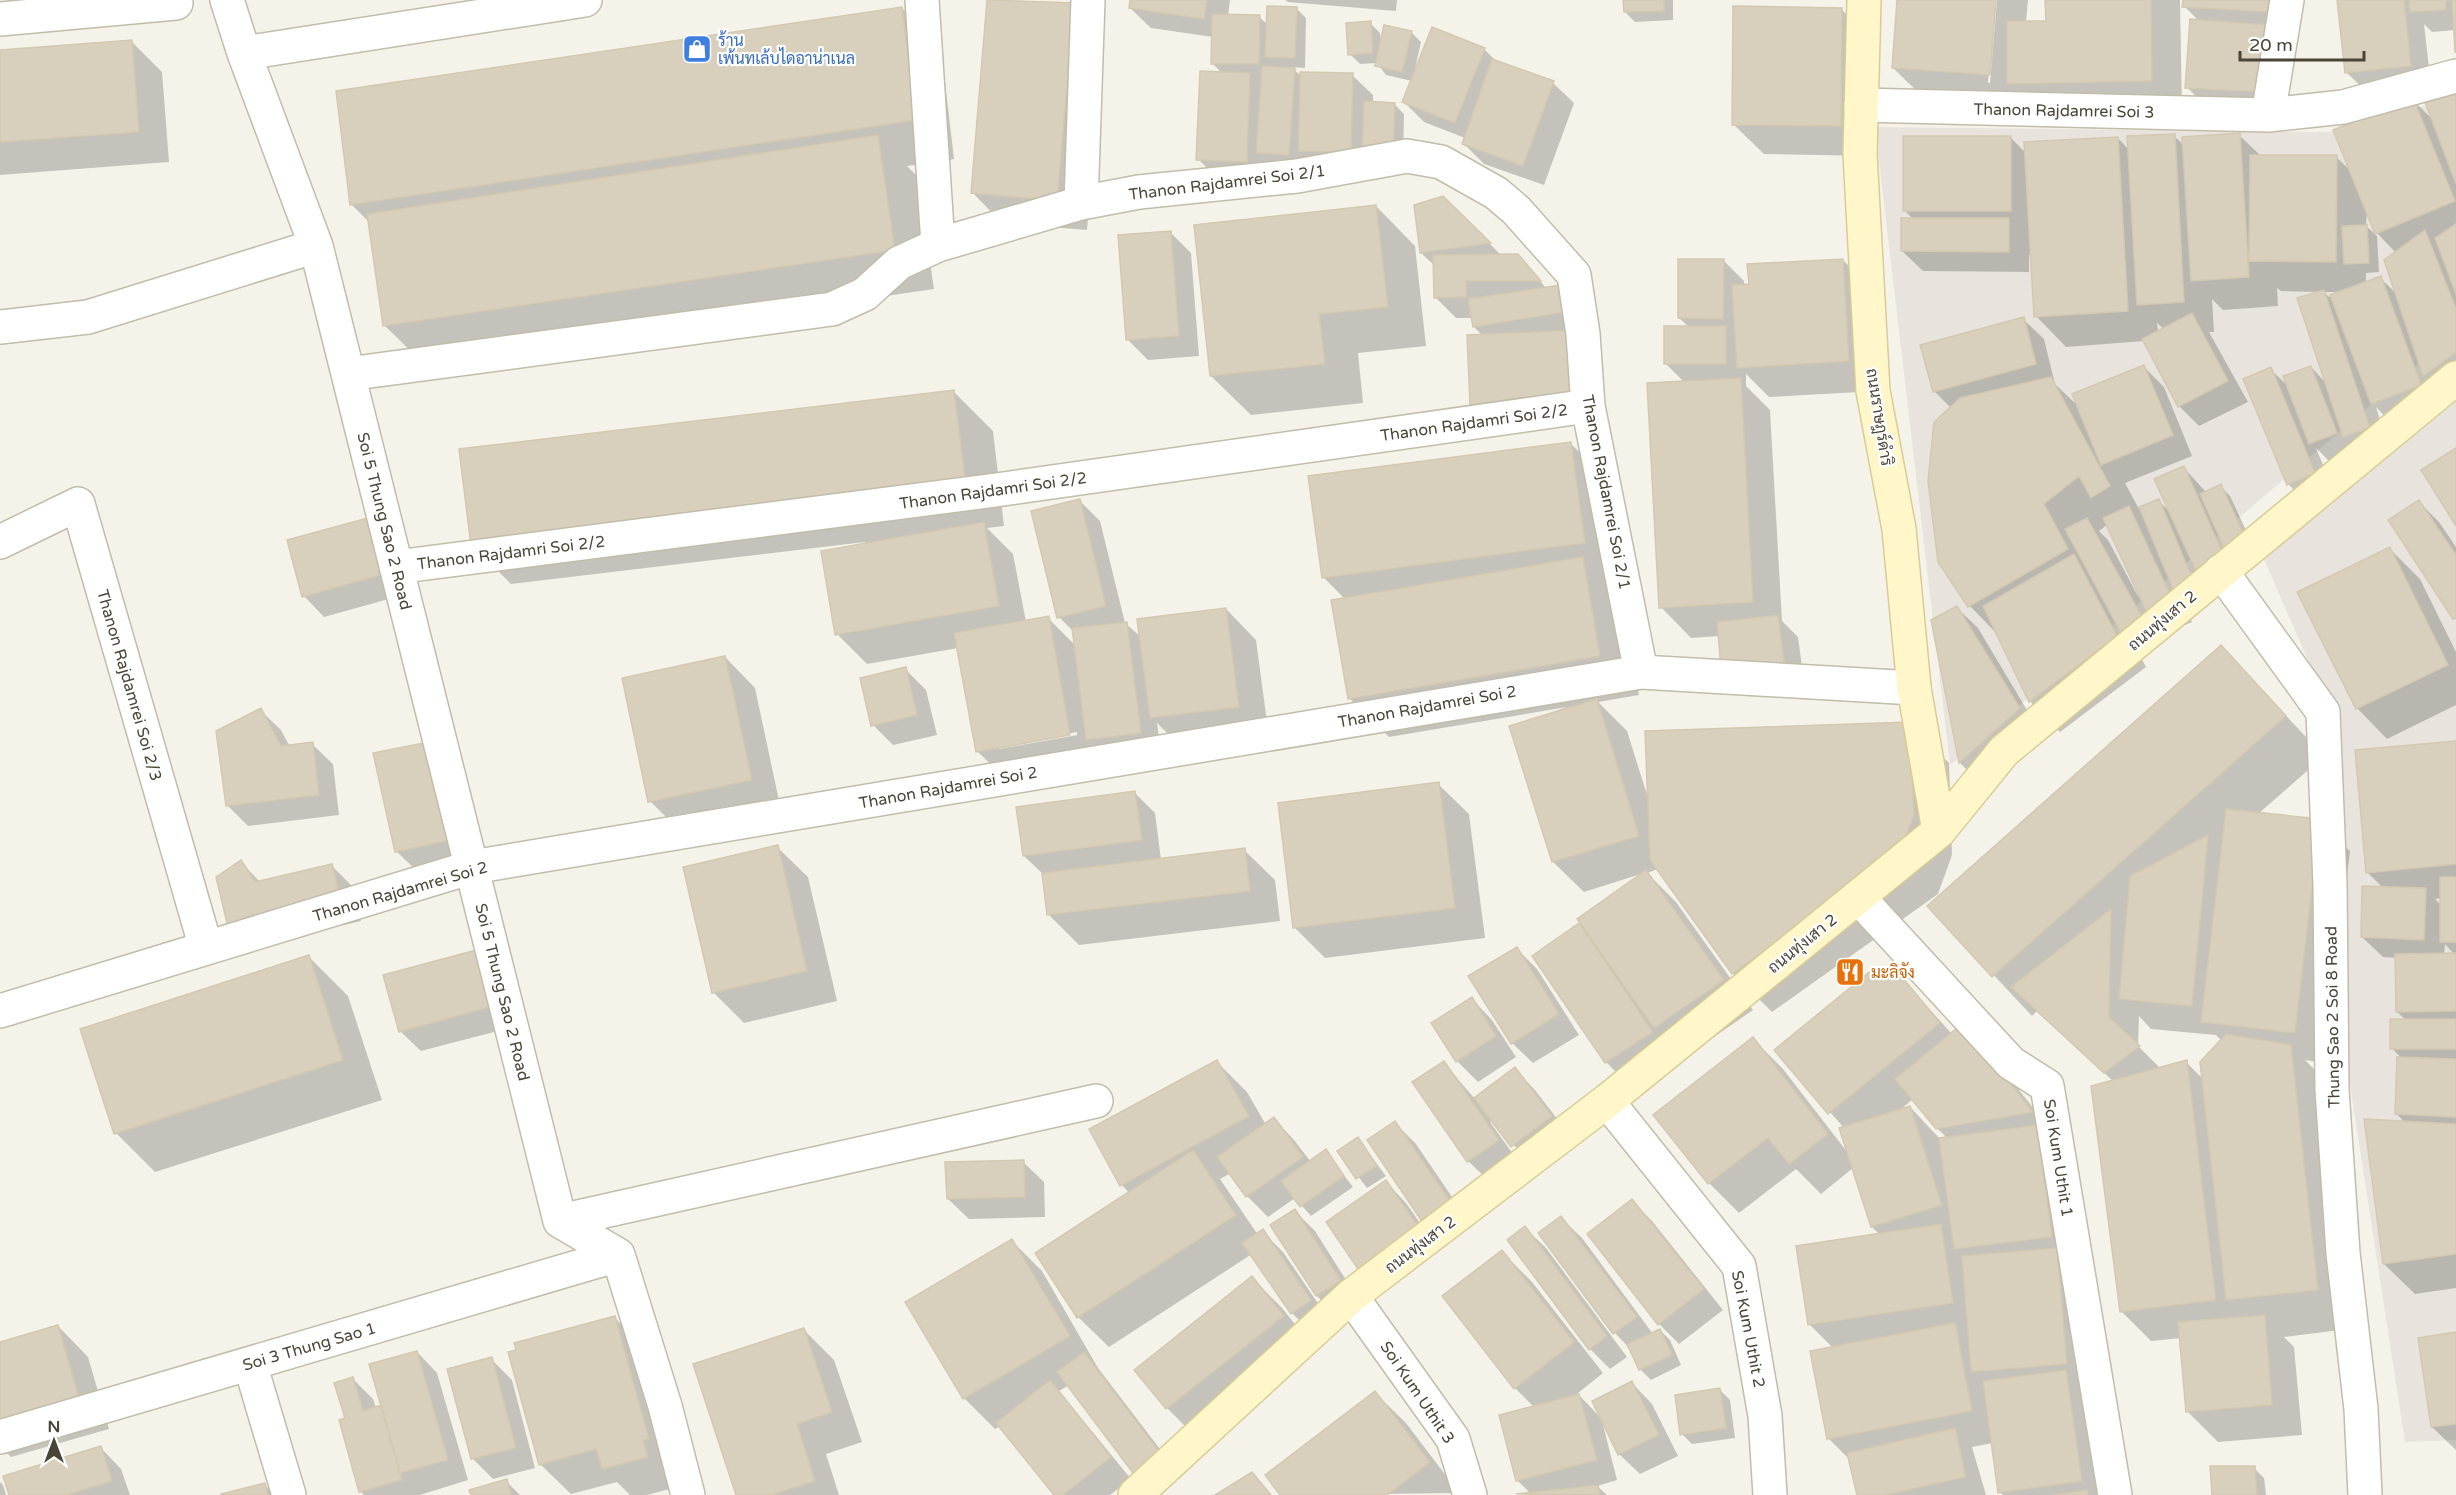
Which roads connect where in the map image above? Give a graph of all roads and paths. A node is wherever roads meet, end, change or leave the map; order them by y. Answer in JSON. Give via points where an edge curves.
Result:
{"nodes":[{"id":1,"x":227,"y":0,"type":"edge"},
{"id":2,"x":585,"y":0,"type":"edge"},
{"id":3,"x":922,"y":0,"type":"edge"},
{"id":4,"x":1088,"y":0,"type":"edge"},
{"id":5,"x":1864,"y":0,"type":"edge"},
{"id":6,"x":2287,"y":0,"type":"edge"},
{"id":7,"x":176,"y":3,"type":"dead end"},
{"id":8,"x":0,"y":20,"type":"edge"},
{"id":9,"x":243,"y":53,"type":"junction"},
{"id":10,"x":2456,"y":76,"type":"edge"},
{"id":11,"x":1861,"y":105,"type":"junction"},
{"id":12,"x":2268,"y":115,"type":"junction"},
{"id":13,"x":1081,"y":203,"type":"junction"},
{"id":14,"x":938,"y":245,"type":"junction"},
{"id":15,"x":316,"y":246,"type":"junction"},
{"id":16,"x":0,"y":327,"type":"edge"},
{"id":17,"x":348,"y":374,"type":"junction"},
{"id":18,"x":2456,"y":378,"type":"edge"},
{"id":19,"x":1588,"y":406,"type":"junction"},
{"id":20,"x":0,"y":542,"type":"edge"},
{"id":21,"x":396,"y":567,"type":"junction"},
{"id":22,"x":2222,"y":571,"type":"junction"},
{"id":23,"x":1641,"y":672,"type":"junction"},
{"id":24,"x":1914,"y":688,"type":"junction"},
{"id":25,"x":1939,"y":831,"type":"junction"},
{"id":26,"x":472,"y":867,"type":"junction"},
{"id":27,"x":1858,"y":897,"type":"junction"},
{"id":28,"x":206,"y":948,"type":"junction"},
{"id":29,"x":0,"y":1011,"type":"edge"},
{"id":30,"x":1096,"y":1101,"type":"dead end"},
{"id":31,"x":1607,"y":1101,"type":"junction"},
{"id":32,"x":560,"y":1221,"type":"junction"},
{"id":33,"x":618,"y":1255,"type":"junction"},
{"id":34,"x":1351,"y":1296,"type":"junction"},
{"id":35,"x":250,"y":1364,"type":"junction"},
{"id":36,"x":0,"y":1437,"type":"edge"},
{"id":37,"x":289,"y":1495,"type":"edge"},
{"id":38,"x":688,"y":1495,"type":"edge"},
{"id":39,"x":1135,"y":1495,"type":"edge"},
{"id":40,"x":1470,"y":1495,"type":"edge"},
{"id":41,"x":1770,"y":1495,"type":"edge"},
{"id":42,"x":2115,"y":1495,"type":"edge"},
{"id":43,"x":2365,"y":1495,"type":"edge"}],
"edges":[{"from":1,"to":9,"type":"street","name":"Soi 5 Thung Sao 2 Road"},
{"from":2,"to":9,"type":"street"},
{"from":3,"to":14,"type":"street"},
{"from":4,"to":13,"type":"street"},
{"from":5,"to":11,"type":"street","name":"ถนนราษฎร์ดำริ"},
{"from":6,"to":12,"type":"street"},
{"from":7,"to":8,"type":"street"},
{"from":9,"to":15,"type":"street","name":"Soi 5 Thung Sao 2 Road"},
{"from":10,"to":12,"type":"street","name":"Thanon Rajdamrei Soi 3","via":[[2343,108]]},
{"from":11,"to":12,"type":"street","name":"Thanon Rajdamrei Soi 3"},
{"from":11,"to":24,"type":"street","name":"ถนนราษฎร์ดำริ","via":[[1860,154],[1873,391],[1899,529]]},
{"from":13,"to":14,"type":"street","name":"Thanon Rajdamrei Soi 2/1"},
{"from":13,"to":19,"type":"street","name":"Thanon Rajdamrei Soi 2/1","via":[[1139,192],[1297,176],[1407,156],[1441,162],[1496,193],[1574,275]]},
{"from":14,"to":17,"type":"street","name":"Thanon Rajdamrei Soi 2/1","via":[[899,263],[865,294],[832,309]]},
{"from":15,"to":16,"type":"street","via":[[88,317]]},
{"from":15,"to":17,"type":"street","name":"Soi 5 Thung Sao 2 Road"},
{"from":17,"to":21,"type":"street","name":"Soi 5 Thung Sao 2 Road"},
{"from":18,"to":22,"type":"street","name":"ถนนทุ่งเสา 2"},
{"from":19,"to":21,"type":"street","name":"Thanon Rajdamri Soi 2/2","via":[[984,492]]},
{"from":19,"to":23,"type":"street","name":"Thanon Rajdamrei Soi 2/1"},
{"from":20,"to":28,"type":"street","name":"Thanon Rajdamrei Soi 2/3","via":[[78,504]]},
{"from":21,"to":26,"type":"street","name":"Soi 5 Thung Sao 2 Road"},
{"from":22,"to":25,"type":"street","name":"ถนนทุ่งเสา 2","via":[[2004,751]]},
{"from":22,"to":43,"type":"street","name":"Thung Sao 2 Soi 8 Road","via":[[2323,712],[2332,1090]]},
{"from":23,"to":24,"type":"street","name":"Thanon Rajdamrei Soi 2"},
{"from":23,"to":26,"type":"street","name":"Thanon Rajdamrei Soi 2"},
{"from":24,"to":25,"type":"street","name":"ถนนราษฎร์ดำริ"},
{"from":25,"to":27,"type":"street","name":"ถนนทุ่งเสา 2"},
{"from":26,"to":28,"type":"street","name":"Thanon Rajdamrei Soi 2"},
{"from":26,"to":32,"type":"street","name":"Soi 5 Thung Sao 2 Road"},
{"from":27,"to":31,"type":"street","name":"ถนนทุ่งเสา 2"},
{"from":27,"to":42,"type":"street","name":"Soi Kum Uthit 1","via":[[2012,1063],[2047,1086]]},
{"from":28,"to":29,"type":"street","name":"Thanon Rajdamrei Soi 2"},
{"from":30,"to":32,"type":"street"},
{"from":31,"to":34,"type":"street","name":"ถนนทุ่งเสา 2"},
{"from":31,"to":41,"type":"street","name":"Soi Kum Uthit 2","via":[[1739,1266],[1765,1416]]},
{"from":32,"to":33,"type":"street"},
{"from":33,"to":35,"type":"street","name":"Soi 3 Thung Sao 1"},
{"from":33,"to":38,"type":"street"},
{"from":34,"to":39,"type":"street","name":"ถนนทุ่งเสา 2"},
{"from":34,"to":40,"type":"street","name":"Soi Kum Uthit 3","via":[[1453,1439]]},
{"from":35,"to":36,"type":"street","name":"Soi 3 Thung Sao 1"},
{"from":35,"to":37,"type":"street"}]}
